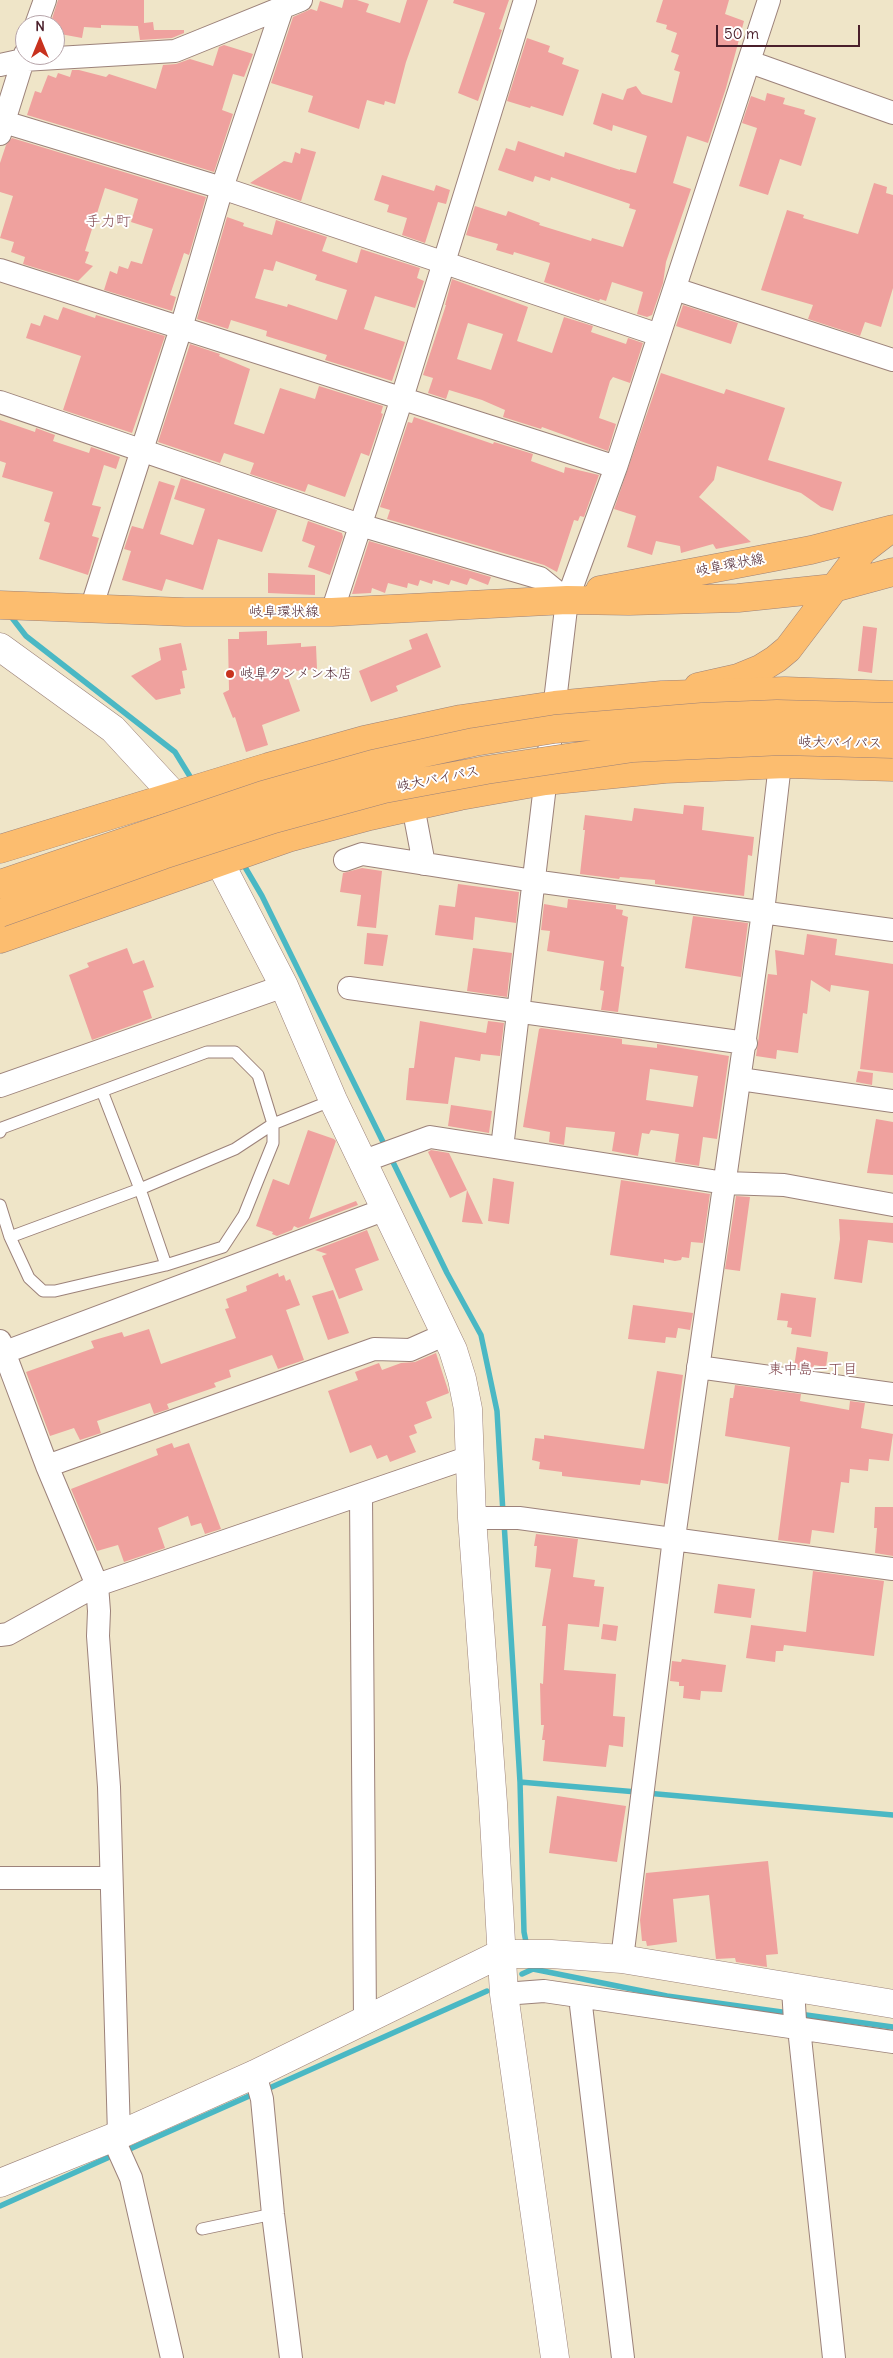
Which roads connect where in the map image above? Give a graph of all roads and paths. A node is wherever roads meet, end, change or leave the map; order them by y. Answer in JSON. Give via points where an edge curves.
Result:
{"nodes":[{"id":1,"x":45,"y":0,"type":"edge"},
{"id":2,"x":525,"y":0,"type":"edge"},
{"id":3,"x":769,"y":0,"type":"edge"},
{"id":4,"x":292,"y":3,"type":"edge"},
{"id":5,"x":40,"y":15,"type":"edge"},
{"id":6,"x":65,"y":55,"type":"edge"},
{"id":7,"x":15,"y":60,"type":"edge"},
{"id":8,"x":750,"y":62,"type":"junction"},
{"id":9,"x":0,"y":65,"type":"edge"},
{"id":10,"x":22,"y":65,"type":"edge"},
{"id":11,"x":893,"y":113,"type":"edge"},
{"id":12,"x":2,"y":128,"type":"edge"},
{"id":13,"x":222,"y":188,"type":"junction"},
{"id":14,"x":445,"y":261,"type":"junction"},
{"id":15,"x":0,"y":270,"type":"edge"},
{"id":16,"x":675,"y":289,"type":"junction"},
{"id":17,"x":181,"y":328,"type":"junction"},
{"id":18,"x":659,"y":335,"type":"junction"},
{"id":19,"x":893,"y":360,"type":"edge"},
{"id":20,"x":402,"y":398,"type":"junction"},
{"id":21,"x":0,"y":402,"type":"edge"},
{"id":22,"x":141,"y":451,"type":"junction"},
{"id":23,"x":616,"y":468,"type":"junction"},
{"id":24,"x":360,"y":525,"type":"junction"},
{"id":25,"x":893,"y":529,"type":"edge"},
{"id":26,"x":893,"y":572,"type":"edge"},
{"id":27,"x":834,"y":588,"type":"junction"},
{"id":28,"x":567,"y":600,"type":"junction"},
{"id":29,"x":9,"y":605,"type":"edge"},
{"id":30,"x":91,"y":609,"type":"junction"},
{"id":31,"x":332,"y":612,"type":"junction"},
{"id":32,"x":0,"y":646,"type":"edge"},
{"id":33,"x":662,"y":695,"type":"junction"},
{"id":34,"x":893,"y":695,"type":"edge"},
{"id":35,"x":555,"y":705,"type":"junction"},
{"id":36,"x":893,"y":717,"type":"edge"},
{"id":37,"x":893,"y":744,"type":"edge"},
{"id":38,"x":780,"y":764,"type":"junction"},
{"id":39,"x":893,"y":767,"type":"edge"},
{"id":40,"x":545,"y":781,"type":"junction"},
{"id":41,"x":460,"y":796,"type":"junction"},
{"id":42,"x":175,"y":797,"type":"junction"},
{"id":43,"x":413,"y":806,"type":"junction"},
{"id":44,"x":197,"y":828,"type":"junction"},
{"id":45,"x":0,"y":850,"type":"edge"},
{"id":46,"x":345,"y":860,"type":"dead end"},
{"id":47,"x":219,"y":861,"type":"junction"},
{"id":48,"x":424,"y":864,"type":"junction"},
{"id":49,"x":3,"y":879,"type":"edge"},
{"id":50,"x":534,"y":881,"type":"junction"},
{"id":51,"x":763,"y":912,"type":"junction"},
{"id":52,"x":0,"y":913,"type":"edge"},
{"id":53,"x":893,"y":930,"type":"edge"},
{"id":54,"x":0,"y":938,"type":"edge"},
{"id":55,"x":284,"y":986,"type":"junction"},
{"id":56,"x":349,"y":988,"type":"dead end"},
{"id":57,"x":519,"y":1011,"type":"junction"},
{"id":58,"x":746,"y":1043,"type":"junction"},
{"id":59,"x":740,"y":1079,"type":"junction"},
{"id":60,"x":0,"y":1086,"type":"edge"},
{"id":61,"x":102,"y":1091,"type":"junction"},
{"id":62,"x":333,"y":1100,"type":"junction"},
{"id":63,"x":893,"y":1101,"type":"edge"},
{"id":64,"x":273,"y":1124,"type":"junction"},
{"id":65,"x":0,"y":1132,"type":"edge"},
{"id":66,"x":502,"y":1148,"type":"junction"},
{"id":67,"x":370,"y":1159,"type":"junction"},
{"id":68,"x":725,"y":1183,"type":"junction"},
{"id":69,"x":140,"y":1189,"type":"junction"},
{"id":70,"x":0,"y":1205,"type":"edge"},
{"id":71,"x":893,"y":1205,"type":"edge"},
{"id":72,"x":386,"y":1209,"type":"junction"},
{"id":73,"x":10,"y":1236,"type":"junction"},
{"id":74,"x":166,"y":1265,"type":"junction"},
{"id":75,"x":446,"y":1334,"type":"junction"},
{"id":76,"x":1,"y":1349,"type":"edge"},
{"id":77,"x":698,"y":1367,"type":"junction"},
{"id":78,"x":893,"y":1394,"type":"edge"},
{"id":79,"x":470,"y":1457,"type":"junction"},
{"id":80,"x":48,"y":1466,"type":"junction"},
{"id":81,"x":361,"y":1494,"type":"junction"},
{"id":82,"x":481,"y":1518,"type":"junction"},
{"id":83,"x":674,"y":1538,"type":"junction"},
{"id":84,"x":893,"y":1569,"type":"edge"},
{"id":85,"x":97,"y":1585,"type":"junction"},
{"id":86,"x":0,"y":1635,"type":"edge"},
{"id":87,"x":0,"y":1878,"type":"edge"},
{"id":88,"x":111,"y":1878,"type":"junction"},
{"id":89,"x":508,"y":1954,"type":"junction"},
{"id":90,"x":622,"y":1959,"type":"junction"},
{"id":91,"x":794,"y":1993,"type":"junction"},
{"id":92,"x":504,"y":1994,"type":"junction"},
{"id":93,"x":580,"y":1997,"type":"junction"},
{"id":94,"x":893,"y":2004,"type":"edge"},
{"id":95,"x":365,"y":2020,"type":"junction"},
{"id":96,"x":797,"y":2025,"type":"junction"},
{"id":97,"x":893,"y":2042,"type":"edge"},
{"id":98,"x":258,"y":2085,"type":"junction"},
{"id":99,"x":118,"y":2144,"type":"junction"},
{"id":100,"x":0,"y":2182,"type":"edge"},
{"id":101,"x":273,"y":2214,"type":"junction"},
{"id":102,"x":202,"y":2229,"type":"dead end"},
{"id":103,"x":172,"y":2358,"type":"edge"},
{"id":104,"x":291,"y":2358,"type":"edge"},
{"id":105,"x":555,"y":2358,"type":"edge"},
{"id":106,"x":623,"y":2358,"type":"edge"},
{"id":107,"x":834,"y":2358,"type":"edge"}],
"edges":[{"from":1,"to":5,"type":"street"},
{"from":2,"to":14,"type":"street"},
{"from":3,"to":8,"type":"street"},
{"from":4,"to":6,"type":"street","via":[[175,51]]},
{"from":4,"to":13,"type":"street"},
{"from":7,"to":9,"type":"street"},
{"from":8,"to":11,"type":"street"},
{"from":8,"to":16,"type":"street"},
{"from":10,"to":12,"type":"street"},
{"from":12,"to":13,"type":"street"},
{"from":13,"to":14,"type":"street"},
{"from":13,"to":17,"type":"street"},
{"from":14,"to":18,"type":"street"},
{"from":14,"to":20,"type":"street"},
{"from":15,"to":17,"type":"street"},
{"from":16,"to":18,"type":"street"},
{"from":16,"to":19,"type":"street"},
{"from":17,"to":20,"type":"street"},
{"from":17,"to":22,"type":"street"},
{"from":18,"to":23,"type":"street"},
{"from":20,"to":23,"type":"street"},
{"from":20,"to":24,"type":"street"},
{"from":21,"to":22,"type":"street"},
{"from":22,"to":24,"type":"street"},
{"from":22,"to":30,"type":"street"},
{"from":23,"to":28,"type":"street"},
{"from":24,"to":28,"type":"street","via":[[540,578]]},
{"from":24,"to":31,"type":"street"},
{"from":25,"to":27,"type":"main road","via":[[872,541]]},
{"from":25,"to":28,"type":"main road","name":"岐阜環状線","via":[[811,550],[605,588]]},
{"from":26,"to":27,"type":"main road","name":"岐阜環状線"},
{"from":27,"to":28,"type":"main road","name":"岐阜環状線","via":[[738,598]]},
{"from":27,"to":33,"type":"main road","via":[[788,649],[772,662],[738,678]]},
{"from":28,"to":31,"type":"main road","name":"岐阜環状線"},
{"from":28,"to":35,"type":"street"},
{"from":29,"to":30,"type":"main road","name":"岐阜環状線"},
{"from":30,"to":31,"type":"main road","name":"岐阜環状線"},
{"from":32,"to":42,"type":"street","via":[[113,729]]},
{"from":33,"to":34,"type":"main road","via":[[785,691]]},
{"from":33,"to":35,"type":"main road"},
{"from":35,"to":40,"type":"street"},
{"from":35,"to":42,"type":"main road","via":[[461,719],[373,738]]},
{"from":36,"to":49,"type":"main road","name":"岐大バイパス","bridge":true,"via":[[777,714],[693,717],[555,729],[474,742],[374,764],[263,795]]},
{"from":37,"to":52,"type":"main road","name":"岐大バイパス","bridge":true,"via":[[773,742],[633,748],[384,789],[274,819]]},
{"from":38,"to":39,"type":"main road"},
{"from":38,"to":40,"type":"main road","via":[[666,769]]},
{"from":38,"to":51,"type":"street"},
{"from":40,"to":41,"type":"main road"},
{"from":40,"to":50,"type":"street"},
{"from":41,"to":43,"type":"main road"},
{"from":41,"to":44,"type":"main road","via":[[419,773]]},
{"from":42,"to":44,"type":"street"},
{"from":42,"to":45,"type":"main road"},
{"from":43,"to":47,"type":"main road","via":[[288,838]]},
{"from":43,"to":48,"type":"street"},
{"from":44,"to":47,"type":"street"},
{"from":44,"to":49,"type":"main road","via":[[30,881]]},
{"from":46,"to":48,"type":"street","via":[[362,854]]},
{"from":47,"to":54,"type":"main road"},
{"from":47,"to":55,"type":"street"},
{"from":48,"to":50,"type":"street"},
{"from":50,"to":51,"type":"street"},
{"from":50,"to":57,"type":"street"},
{"from":51,"to":53,"type":"street"},
{"from":51,"to":58,"type":"street"},
{"from":55,"to":60,"type":"street"},
{"from":55,"to":62,"type":"street"},
{"from":56,"to":57,"type":"street"},
{"from":57,"to":58,"type":"street"},
{"from":57,"to":66,"type":"street"},
{"from":58,"to":59,"type":"street"},
{"from":59,"to":63,"type":"street"},
{"from":59,"to":68,"type":"street"},
{"from":61,"to":64,"type":"lane","via":[[207,1052],[235,1052],[258,1075]]},
{"from":61,"to":65,"type":"lane","via":[[2,1128]]},
{"from":61,"to":69,"type":"lane"},
{"from":62,"to":64,"type":"lane"},
{"from":62,"to":67,"type":"street"},
{"from":64,"to":69,"type":"lane","via":[[234,1149]]},
{"from":64,"to":74,"type":"lane","via":[[273,1143],[255,1189],[244,1215],[222,1247]]},
{"from":66,"to":67,"type":"street","via":[[430,1137]]},
{"from":66,"to":68,"type":"street"},
{"from":67,"to":72,"type":"street"},
{"from":68,"to":71,"type":"street","via":[[784,1185]]},
{"from":68,"to":77,"type":"street"},
{"from":69,"to":73,"type":"lane"},
{"from":69,"to":74,"type":"lane"},
{"from":70,"to":73,"type":"lane"},
{"from":72,"to":75,"type":"street"},
{"from":72,"to":76,"type":"street"},
{"from":73,"to":74,"type":"lane","via":[[29,1278],[42,1291],[55,1291]]},
{"from":75,"to":79,"type":"street","via":[[462,1379],[468,1409]]},
{"from":75,"to":80,"type":"street","via":[[410,1350],[374,1349]]},
{"from":76,"to":80,"type":"street"},
{"from":77,"to":78,"type":"street"},
{"from":77,"to":83,"type":"street"},
{"from":79,"to":81,"type":"street"},
{"from":79,"to":82,"type":"street"},
{"from":80,"to":85,"type":"street"},
{"from":81,"to":85,"type":"street"},
{"from":81,"to":95,"type":"street"},
{"from":82,"to":83,"type":"street","via":[[516,1518]]},
{"from":82,"to":89,"type":"street","via":[[493,1803]]},
{"from":83,"to":84,"type":"street"},
{"from":83,"to":90,"type":"street"},
{"from":85,"to":86,"type":"street","via":[[8,1634]]},
{"from":85,"to":88,"type":"street"},
{"from":87,"to":88,"type":"street"},
{"from":88,"to":99,"type":"street"},
{"from":89,"to":90,"type":"street"},
{"from":89,"to":92,"type":"street"},
{"from":89,"to":95,"type":"street"},
{"from":90,"to":91,"type":"street"},
{"from":91,"to":94,"type":"street"},
{"from":91,"to":96,"type":"street"},
{"from":92,"to":93,"type":"street","via":[[544,1992]]},
{"from":92,"to":105,"type":"street"},
{"from":93,"to":96,"type":"street"},
{"from":93,"to":106,"type":"street"},
{"from":95,"to":98,"type":"street"},
{"from":96,"to":97,"type":"street"},
{"from":96,"to":107,"type":"street"},
{"from":98,"to":99,"type":"street"},
{"from":98,"to":101,"type":"street"},
{"from":99,"to":100,"type":"street"},
{"from":99,"to":103,"type":"street","via":[[131,2178]]},
{"from":101,"to":102,"type":"lane"},
{"from":101,"to":104,"type":"street"}]}
